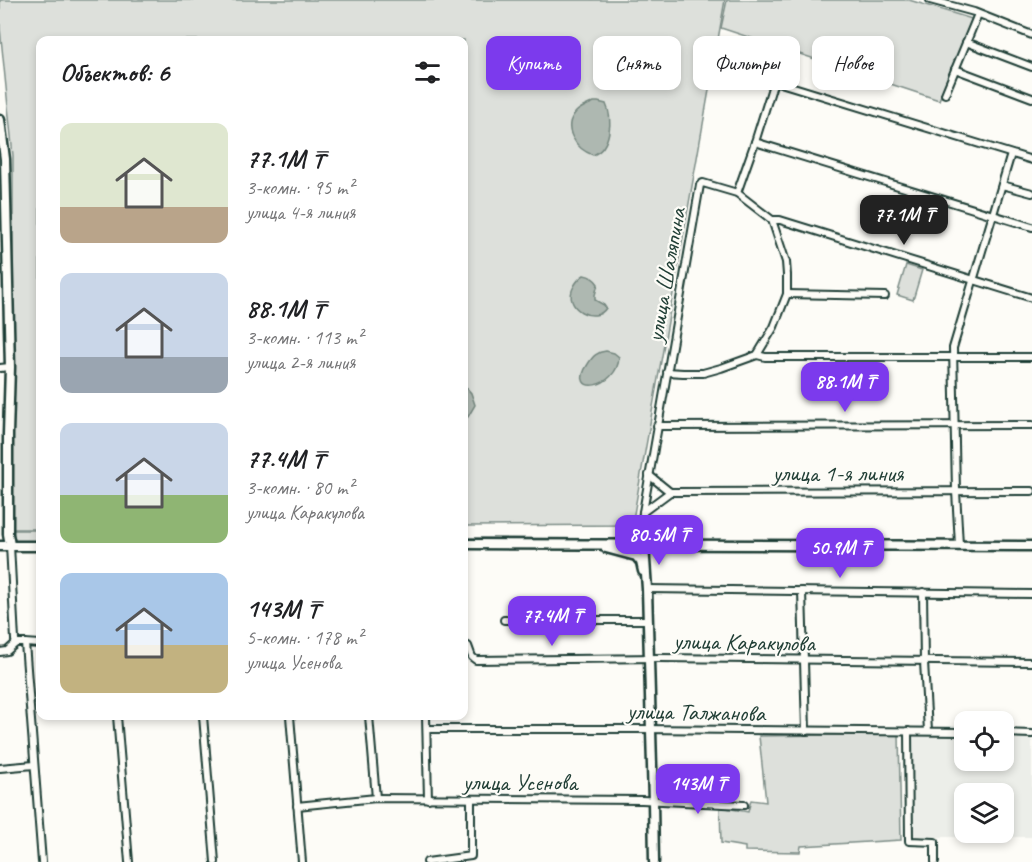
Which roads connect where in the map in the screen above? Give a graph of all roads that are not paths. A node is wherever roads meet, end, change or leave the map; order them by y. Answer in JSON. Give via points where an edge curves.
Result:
{"nodes":[{"id":1,"x":930,"y":0,"type":"edge"},
{"id":2,"x":978,"y":14,"type":"junction"},
{"id":3,"x":1032,"y":35,"type":"edge"},
{"id":4,"x":966,"y":42,"type":"junction"},
{"id":5,"x":1032,"y":68,"type":"edge"},
{"id":6,"x":955,"y":69,"type":"junction"},
{"id":7,"x":945,"y":94,"type":"dead end"},
{"id":8,"x":1032,"y":98,"type":"edge"},
{"id":9,"x":0,"y":120,"type":"edge"},
{"id":10,"x":755,"y":142,"type":"junction"},
{"id":11,"x":1011,"y":154,"type":"junction"},
{"id":12,"x":1032,"y":160,"type":"edge"},
{"id":13,"x":1002,"y":185,"type":"junction"},
{"id":14,"x":737,"y":193,"type":"junction"},
{"id":15,"x":1032,"y":193,"type":"edge"},
{"id":16,"x":993,"y":216,"type":"junction"},
{"id":17,"x":772,"y":220,"type":"junction"},
{"id":18,"x":1032,"y":227,"type":"edge"},
{"id":19,"x":974,"y":280,"type":"junction"},
{"id":20,"x":787,"y":294,"type":"junction"},
{"id":21,"x":885,"y":296,"type":"dead end"},
{"id":22,"x":1032,"y":298,"type":"edge"},
{"id":23,"x":757,"y":355,"type":"junction"},
{"id":24,"x":954,"y":356,"type":"junction"},
{"id":25,"x":1032,"y":357,"type":"edge"},
{"id":26,"x":10,"y":367,"type":"junction"},
{"id":27,"x":0,"y":368,"type":"edge"},
{"id":28,"x":667,"y":372,"type":"junction"},
{"id":29,"x":954,"y":425,"type":"junction"},
{"id":30,"x":1032,"y":425,"type":"edge"},
{"id":31,"x":657,"y":426,"type":"junction"},
{"id":32,"x":4,"y":435,"type":"edge"},
{"id":33,"x":649,"y":475,"type":"junction"},
{"id":34,"x":956,"y":491,"type":"junction"},
{"id":35,"x":1032,"y":491,"type":"edge"},
{"id":36,"x":670,"y":492,"type":"junction"},
{"id":37,"x":643,"y":512,"type":"junction"},
{"id":38,"x":468,"y":544,"type":"edge"},
{"id":39,"x":594,"y":544,"type":"junction"},
{"id":40,"x":644,"y":545,"type":"junction"},
{"id":41,"x":959,"y":545,"type":"junction"},
{"id":42,"x":5,"y":546,"type":"edge"},
{"id":43,"x":36,"y":546,"type":"edge"},
{"id":44,"x":1032,"y":546,"type":"edge"},
{"id":45,"x":647,"y":589,"type":"junction"},
{"id":46,"x":802,"y":591,"type":"junction"},
{"id":47,"x":923,"y":592,"type":"junction"},
{"id":48,"x":1032,"y":594,"type":"edge"},
{"id":49,"x":504,"y":620,"type":"dead end"},
{"id":50,"x":647,"y":620,"type":"junction"},
{"id":51,"x":16,"y":643,"type":"junction"},
{"id":52,"x":25,"y":643,"type":"junction"},
{"id":53,"x":36,"y":644,"type":"edge"},
{"id":54,"x":468,"y":646,"type":"edge"},
{"id":55,"x":0,"y":652,"type":"edge"},
{"id":56,"x":648,"y":659,"type":"junction"},
{"id":57,"x":804,"y":661,"type":"junction"},
{"id":58,"x":924,"y":662,"type":"junction"},
{"id":59,"x":1032,"y":662,"type":"edge"},
{"id":60,"x":117,"y":720,"type":"edge"},
{"id":61,"x":203,"y":720,"type":"edge"},
{"id":62,"x":290,"y":720,"type":"edge"},
{"id":63,"x":369,"y":720,"type":"edge"},
{"id":64,"x":426,"y":720,"type":"edge"},
{"id":65,"x":427,"y":729,"type":"junction"},
{"id":66,"x":650,"y":729,"type":"junction"},
{"id":67,"x":806,"y":730,"type":"junction"},
{"id":68,"x":908,"y":731,"type":"junction"},
{"id":69,"x":928,"y":731,"type":"junction"},
{"id":70,"x":954,"y":732,"type":"edge"},
{"id":71,"x":1014,"y":734,"type":"edge"},
{"id":72,"x":1032,"y":734,"type":"edge"},
{"id":73,"x":34,"y":765,"type":"junction"},
{"id":74,"x":0,"y":768,"type":"edge"},
{"id":75,"x":376,"y":798,"type":"junction"},
{"id":76,"x":428,"y":799,"type":"junction"},
{"id":77,"x":471,"y":800,"type":"junction"},
{"id":78,"x":653,"y":801,"type":"junction"},
{"id":79,"x":744,"y":804,"type":"dead end"},
{"id":80,"x":297,"y":806,"type":"junction"},
{"id":81,"x":42,"y":862,"type":"edge"},
{"id":82,"x":129,"y":862,"type":"edge"},
{"id":83,"x":215,"y":862,"type":"edge"},
{"id":84,"x":302,"y":862,"type":"edge"},
{"id":85,"x":427,"y":862,"type":"edge"},
{"id":86,"x":654,"y":862,"type":"edge"},
{"id":87,"x":936,"y":862,"type":"edge"}],
"edges":[{"from":1,"to":2,"type":"street"},
{"from":2,"to":3,"type":"street"},
{"from":2,"to":4,"type":"street"},
{"from":4,"to":5,"type":"street"},
{"from":4,"to":6,"type":"street"},
{"from":6,"to":7,"type":"street"},
{"from":6,"to":8,"type":"street"},
{"from":9,"to":26,"type":"main road","via":[[5,159]]},
{"from":10,"to":11,"type":"street","via":[[774,81]]},
{"from":10,"to":14,"type":"street"},
{"from":10,"to":16,"type":"street"},
{"from":11,"to":12,"type":"street"},
{"from":11,"to":13,"type":"street"},
{"from":13,"to":15,"type":"street"},
{"from":13,"to":16,"type":"street"},
{"from":14,"to":17,"type":"street"},
{"from":14,"to":28,"type":"street","name":"улица Шаляпина","via":[[700,185]]},
{"from":16,"to":18,"type":"street"},
{"from":16,"to":19,"type":"street"},
{"from":17,"to":19,"type":"street"},
{"from":17,"to":20,"type":"street","via":[[786,261]]},
{"from":19,"to":22,"type":"street"},
{"from":19,"to":24,"type":"street","via":[[953,348]]},
{"from":20,"to":21,"type":"street"},
{"from":20,"to":23,"type":"street"},
{"from":23,"to":24,"type":"street"},
{"from":23,"to":28,"type":"street","via":[[703,373]]},
{"from":24,"to":25,"type":"street"},
{"from":24,"to":29,"type":"street"},
{"from":26,"to":27,"type":"street"},
{"from":26,"to":32,"type":"main road"},
{"from":28,"to":31,"type":"street","name":"улица Шаляпина"},
{"from":29,"to":30,"type":"street"},
{"from":29,"to":31,"type":"street"},
{"from":29,"to":34,"type":"street"},
{"from":31,"to":33,"type":"street","name":"улица Шаляпина"},
{"from":32,"to":42,"type":"main road","via":[[8,534]]},
{"from":33,"to":36,"type":"street"},
{"from":33,"to":37,"type":"street","name":"улица Шаляпина"},
{"from":34,"to":35,"type":"street","name":"улица 1-я линия"},
{"from":34,"to":36,"type":"street","name":"улица 1-я линия"},
{"from":34,"to":41,"type":"street"},
{"from":36,"to":37,"type":"street"},
{"from":37,"to":40,"type":"street","name":"улица Шаляпина","via":[[640,536]]},
{"from":38,"to":39,"type":"main road"},
{"from":39,"to":40,"type":"main road"},
{"from":39,"to":45,"type":"main road","via":[[636,556]]},
{"from":40,"to":41,"type":"main road"},
{"from":40,"to":45,"type":"main road"},
{"from":41,"to":44,"type":"main road"},
{"from":42,"to":43,"type":"main road"},
{"from":42,"to":51,"type":"street"},
{"from":45,"to":46,"type":"street"},
{"from":45,"to":50,"type":"main road"},
{"from":46,"to":47,"type":"street"},
{"from":46,"to":57,"type":"street"},
{"from":47,"to":48,"type":"street"},
{"from":47,"to":58,"type":"street"},
{"from":49,"to":50,"type":"street"},
{"from":50,"to":56,"type":"main road"},
{"from":51,"to":52,"type":"street"},
{"from":51,"to":55,"type":"street"},
{"from":52,"to":53,"type":"street"},
{"from":52,"to":73,"type":"street"},
{"from":54,"to":56,"type":"street","name":"улица Каракулова","via":[[476,660]]},
{"from":56,"to":57,"type":"street","name":"улица Каракулова"},
{"from":56,"to":66,"type":"main road"},
{"from":57,"to":58,"type":"street","name":"улица Каракулова"},
{"from":57,"to":67,"type":"street"},
{"from":58,"to":59,"type":"street","name":"улица Каракулова"},
{"from":58,"to":69,"type":"street"},
{"from":60,"to":82,"type":"street"},
{"from":61,"to":83,"type":"street"},
{"from":62,"to":80,"type":"street"},
{"from":63,"to":75,"type":"street"},
{"from":64,"to":65,"type":"street"},
{"from":65,"to":66,"type":"street","name":"улица Талжанова"},
{"from":65,"to":76,"type":"street"},
{"from":66,"to":67,"type":"street","name":"улица Талжанова"},
{"from":66,"to":78,"type":"main road"},
{"from":67,"to":68,"type":"street","name":"улица Талжанова"},
{"from":68,"to":69,"type":"street","name":"улица Талжанова"},
{"from":68,"to":87,"type":"street","via":[[909,841],[935,842]]},
{"from":69,"to":70,"type":"street","name":"улица Талжанова"},
{"from":71,"to":72,"type":"street"},
{"from":73,"to":74,"type":"street"},
{"from":73,"to":81,"type":"street"},
{"from":75,"to":76,"type":"street","name":"улица Усенова"},
{"from":75,"to":80,"type":"street","name":"улица Усенова"},
{"from":76,"to":77,"type":"street","name":"улица Усенова"},
{"from":77,"to":78,"type":"street","name":"улица Усенова"},
{"from":77,"to":85,"type":"street","via":[[471,856]]},
{"from":78,"to":79,"type":"street","name":"улица Усенова"},
{"from":78,"to":86,"type":"main road"},
{"from":80,"to":84,"type":"street"}]}
